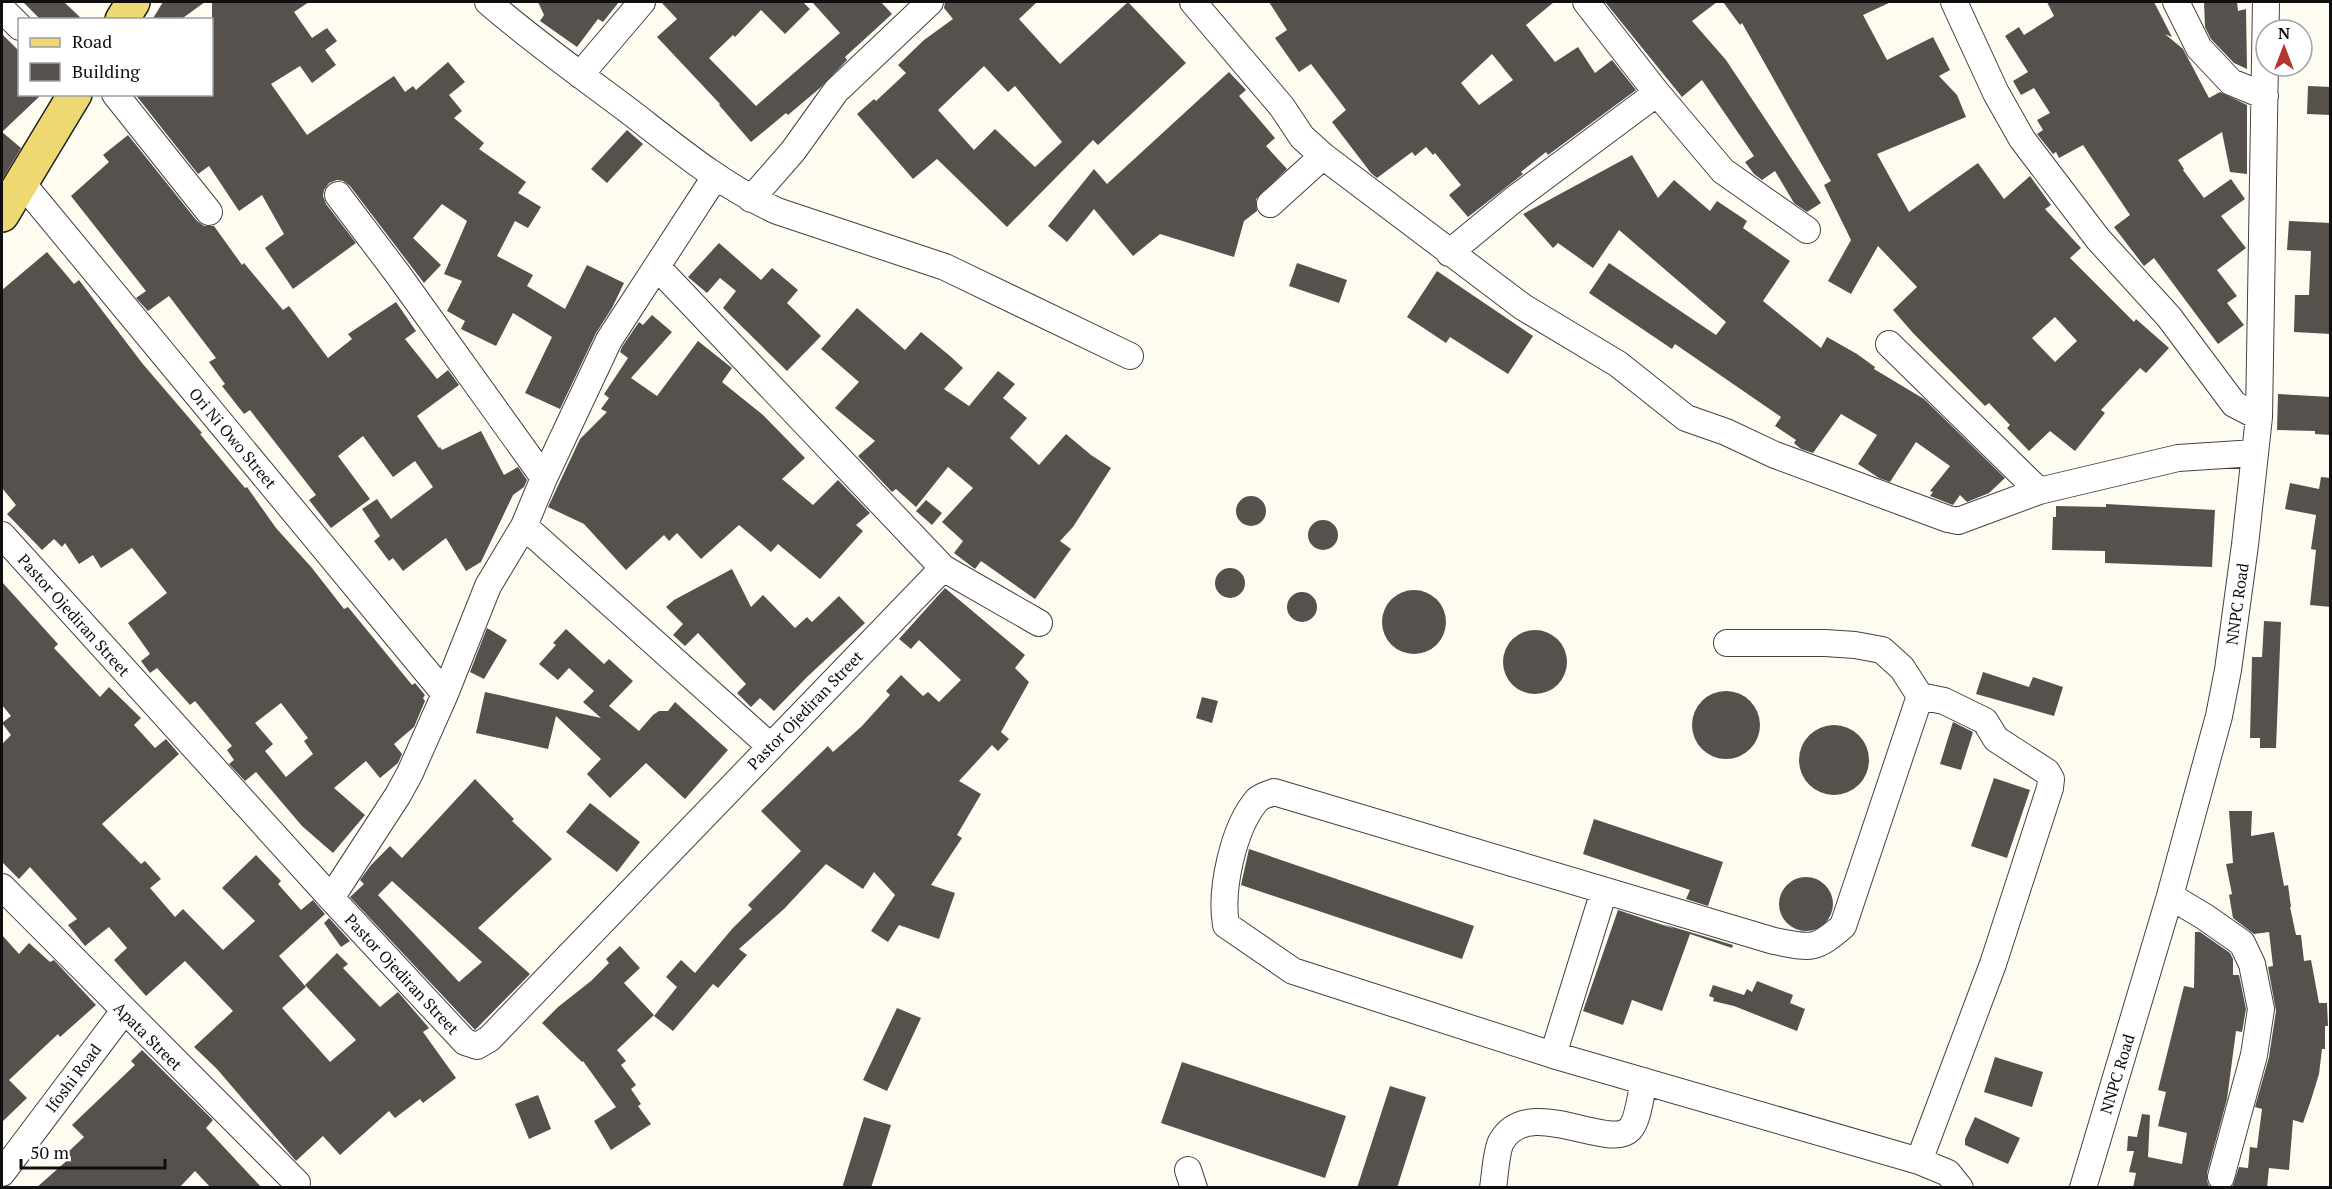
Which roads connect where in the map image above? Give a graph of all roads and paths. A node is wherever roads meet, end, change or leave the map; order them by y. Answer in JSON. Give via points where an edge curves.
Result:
{"nodes":[{"id":1,"x":133,"y":2,"type":"edge"},
{"id":2,"x":488,"y":2,"type":"edge"},
{"id":3,"x":642,"y":2,"type":"edge"},
{"id":4,"x":930,"y":2,"type":"edge"},
{"id":5,"x":1193,"y":2,"type":"edge"},
{"id":6,"x":1586,"y":2,"type":"edge"},
{"id":7,"x":1954,"y":2,"type":"edge"},
{"id":8,"x":2176,"y":2,"type":"edge"},
{"id":9,"x":2266,"y":2,"type":"edge"},
{"id":10,"x":2,"y":9,"type":"edge"},
{"id":11,"x":123,"y":18,"type":"edge"},
{"id":12,"x":18,"y":25,"type":"edge"},
{"id":13,"x":580,"y":75,"type":"junction"},
{"id":14,"x":1657,"y":93,"type":"junction"},
{"id":15,"x":74,"y":96,"type":"edge"},
{"id":16,"x":117,"y":96,"type":"edge"},
{"id":17,"x":2265,"y":96,"type":"junction"},
{"id":18,"x":1323,"y":156,"type":"junction"},
{"id":19,"x":716,"y":177,"type":"junction"},
{"id":20,"x":22,"y":183,"type":"junction"},
{"id":21,"x":338,"y":195,"type":"dead end"},
{"id":22,"x":751,"y":199,"type":"junction"},
{"id":23,"x":1270,"y":204,"type":"dead end"},
{"id":24,"x":209,"y":212,"type":"dead end"},
{"id":25,"x":2,"y":215,"type":"edge"},
{"id":26,"x":1807,"y":230,"type":"dead end"},
{"id":27,"x":1449,"y":253,"type":"junction"},
{"id":28,"x":657,"y":267,"type":"junction"},
{"id":29,"x":1889,"y":344,"type":"dead end"},
{"id":30,"x":1130,"y":356,"type":"dead end"},
{"id":31,"x":2259,"y":417,"type":"junction"},
{"id":32,"x":2255,"y":453,"type":"junction"},
{"id":33,"x":544,"y":478,"type":"junction"},
{"id":34,"x":2039,"y":491,"type":"junction"},
{"id":35,"x":524,"y":526,"type":"junction"},
{"id":36,"x":2,"y":536,"type":"edge"},
{"id":37,"x":943,"y":568,"type":"junction"},
{"id":38,"x":1039,"y":623,"type":"dead end"},
{"id":39,"x":1727,"y":643,"type":"dead end"},
{"id":40,"x":445,"y":694,"type":"junction"},
{"id":41,"x":1920,"y":696,"type":"junction"},
{"id":42,"x":770,"y":746,"type":"junction"},
{"id":43,"x":2,"y":887,"type":"edge"},
{"id":44,"x":1604,"y":891,"type":"junction"},
{"id":45,"x":2170,"y":896,"type":"junction"},
{"id":46,"x":331,"y":898,"type":"junction"},
{"id":47,"x":124,"y":1011,"type":"junction"},
{"id":48,"x":1553,"y":1055,"type":"junction"},
{"id":49,"x":1644,"y":1081,"type":"junction"},
{"id":50,"x":1919,"y":1161,"type":"junction"},
{"id":51,"x":2,"y":1173,"type":"edge"},
{"id":52,"x":2221,"y":1177,"type":"dead end"},
{"id":53,"x":297,"y":1183,"type":"dead end"},
{"id":54,"x":1493,"y":1188,"type":"edge"},
{"id":55,"x":1960,"y":1188,"type":"edge"},
{"id":56,"x":2083,"y":1188,"type":"edge"}],
"edges":[{"from":1,"to":11,"type":"main road"},
{"from":2,"to":13,"type":"street"},
{"from":3,"to":13,"type":"street"},
{"from":4,"to":22,"type":"street","via":[[836,91],[793,151]]},
{"from":5,"to":18,"type":"street","via":[[1282,107],[1302,137]]},
{"from":6,"to":14,"type":"street"},
{"from":7,"to":31,"type":"street","via":[[2022,139],[2098,239],[2169,317],[2234,404]]},
{"from":8,"to":17,"type":"street","via":[[2199,48],[2231,82]]},
{"from":9,"to":17,"type":"street","name":"NNPC Road"},
{"from":10,"to":12,"type":"street"},
{"from":13,"to":19,"type":"street"},
{"from":14,"to":26,"type":"street","via":[[1723,171]]},
{"from":14,"to":27,"type":"street"},
{"from":15,"to":20,"type":"main road"},
{"from":16,"to":24,"type":"street"},
{"from":17,"to":31,"type":"street","name":"NNPC Road"},
{"from":18,"to":23,"type":"street"},
{"from":18,"to":27,"type":"street"},
{"from":19,"to":22,"type":"street"},
{"from":19,"to":28,"type":"street"},
{"from":20,"to":25,"type":"main road"},
{"from":20,"to":40,"type":"street","name":"Ori Ni Owo Street"},
{"from":21,"to":33,"type":"street"},
{"from":22,"to":30,"type":"street","via":[[945,267]]},
{"from":27,"to":34,"type":"street","via":[[1523,307],[1618,364],[1686,418],[1775,455],[1958,521]]},
{"from":28,"to":33,"type":"street","via":[[609,340]]},
{"from":28,"to":37,"type":"street"},
{"from":29,"to":34,"type":"street"},
{"from":31,"to":32,"type":"street","name":"NNPC Road"},
{"from":32,"to":34,"type":"street","via":[[2178,458]]},
{"from":32,"to":45,"type":"street","name":"NNPC Road","via":[[2228,670]]},
{"from":33,"to":35,"type":"street"},
{"from":35,"to":40,"type":"street","via":[[488,586]]},
{"from":35,"to":42,"type":"street"},
{"from":36,"to":46,"type":"street","name":"Pastor Ojediran Street"},
{"from":37,"to":38,"type":"street"},
{"from":37,"to":42,"type":"street","name":"Pastor Ojediran Street"},
{"from":39,"to":41,"type":"street","via":[[1855,645],[1882,650],[1902,668]]},
{"from":40,"to":46,"type":"street","via":[[398,795]]},
{"from":41,"to":44,"type":"street","via":[[1843,926],[1823,943],[1806,947],[1774,941]]},
{"from":41,"to":50,"type":"street","via":[[1944,701],[1985,721],[1996,739],[2047,772],[2051,779],[1993,964]]},
{"from":42,"to":46,"type":"street","name":"Pastor Ojediran Street","via":[[489,1039],[477,1046],[465,1042]]},
{"from":43,"to":47,"type":"street","name":"Apata Street"},
{"from":44,"to":48,"type":"street"},
{"from":44,"to":48,"type":"street","via":[[1274,792],[1259,798],[1228,863],[1226,925],[1293,971]]},
{"from":45,"to":52,"type":"street","via":[[2242,943],[2252,964],[2260,1010],[2254,1055]]},
{"from":45,"to":56,"type":"street","name":"NNPC Road"},
{"from":47,"to":51,"type":"street","name":"Ifoshi Road"},
{"from":47,"to":53,"type":"street","name":"Apata Street"},
{"from":48,"to":49,"type":"street"},
{"from":49,"to":50,"type":"street"},
{"from":49,"to":54,"type":"street","via":[[1634,1124],[1621,1135],[1551,1122],[1520,1126],[1509,1133],[1501,1143]]},
{"from":50,"to":55,"type":"street","via":[[1948,1173]]}]}
